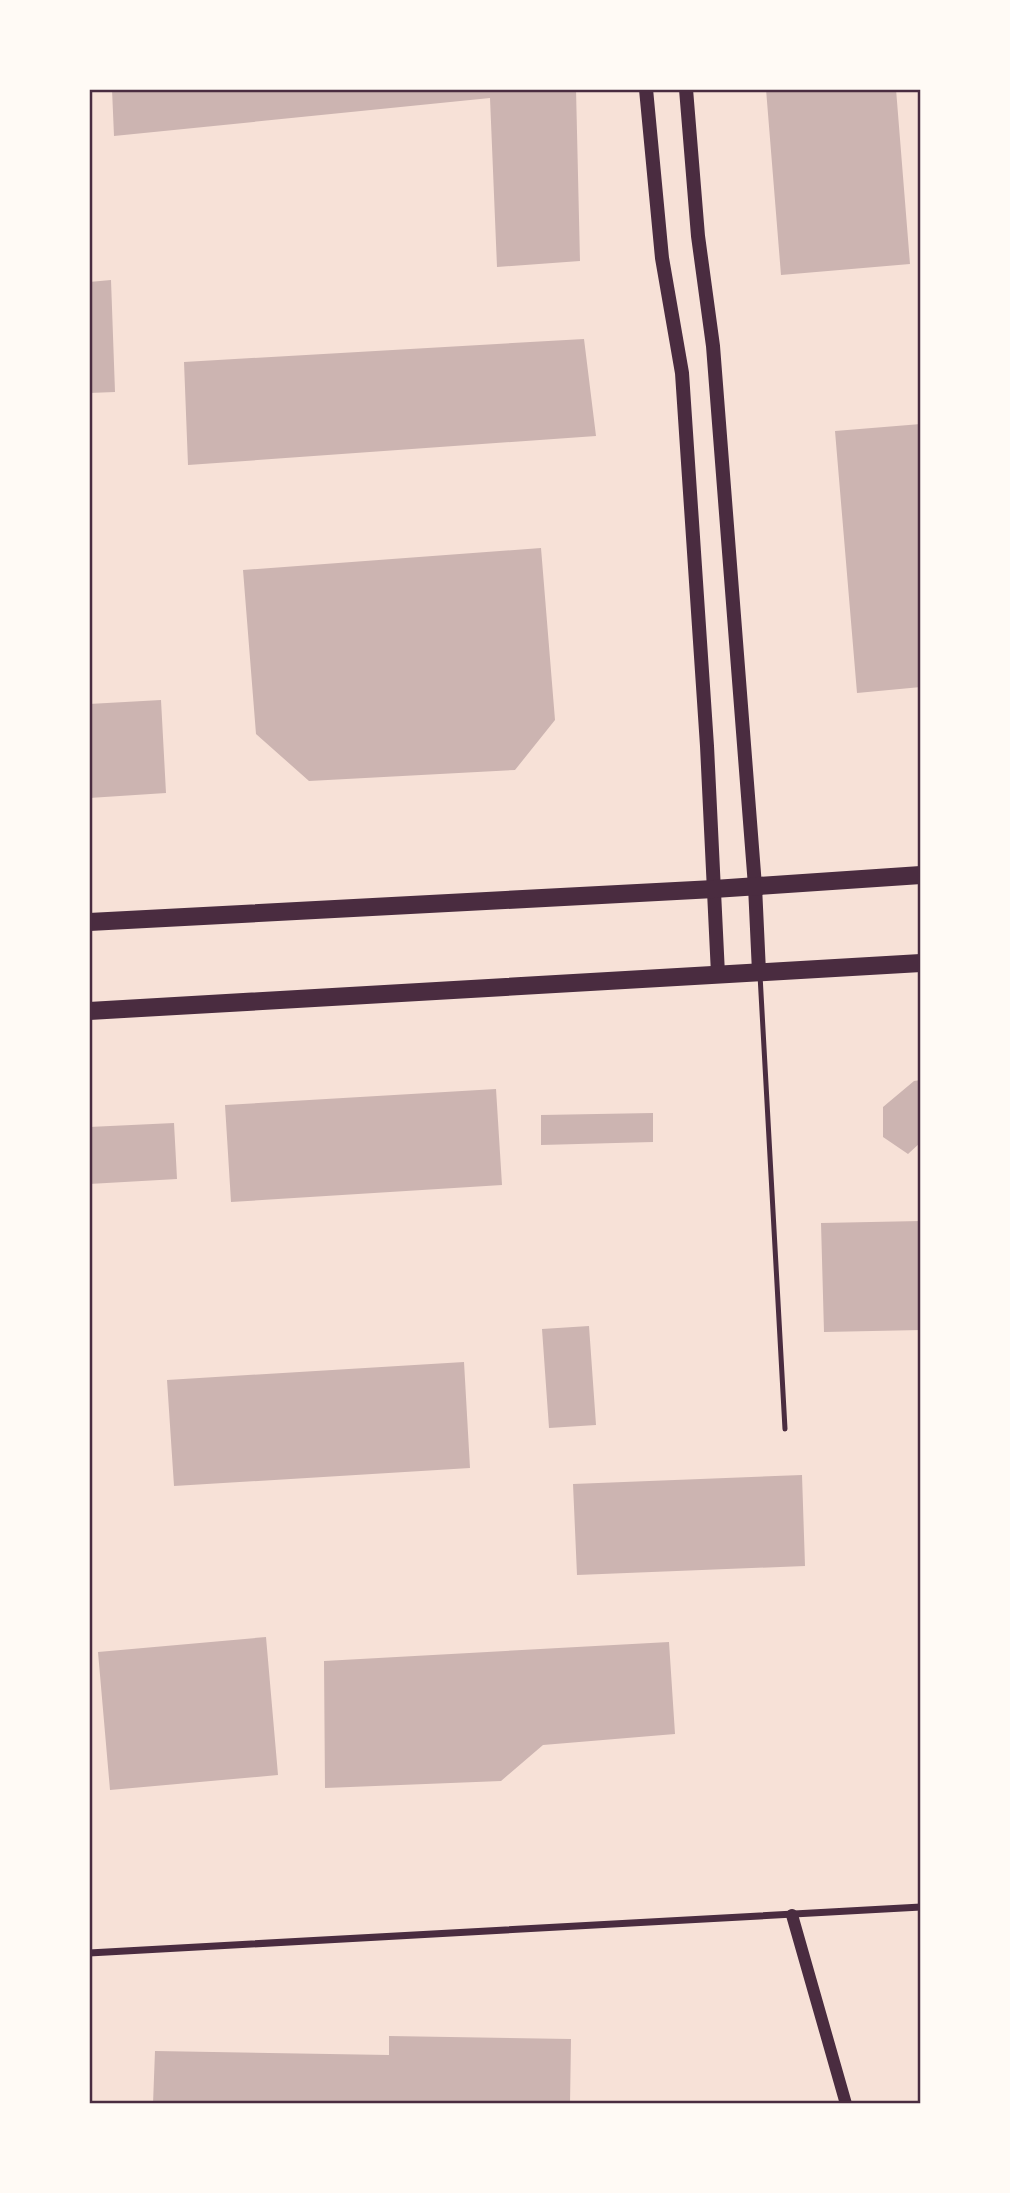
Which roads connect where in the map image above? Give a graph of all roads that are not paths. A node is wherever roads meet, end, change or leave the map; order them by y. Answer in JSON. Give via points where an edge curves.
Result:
{"nodes":[{"id":1,"x":646,"y":89,"type":"edge"},
{"id":2,"x":687,"y":89,"type":"edge"},
{"id":3,"x":921,"y":875,"type":"edge"},
{"id":4,"x":755,"y":886,"type":"junction"},
{"id":5,"x":714,"y":889,"type":"junction"},
{"id":6,"x":89,"y":922,"type":"edge"},
{"id":7,"x":921,"y":963,"type":"edge"},
{"id":8,"x":759,"y":972,"type":"junction"},
{"id":9,"x":718,"y":974,"type":"junction"},
{"id":10,"x":89,"y":1011,"type":"edge"},
{"id":11,"x":785,"y":1429,"type":"dead end"},
{"id":12,"x":921,"y":1907,"type":"edge"},
{"id":13,"x":792,"y":1915,"type":"junction"},
{"id":14,"x":89,"y":1953,"type":"edge"},
{"id":15,"x":846,"y":2104,"type":"edge"}],
"edges":[{"from":1,"to":5,"type":"main road","via":[[662,258],[682,373]]},
{"from":2,"to":4,"type":"main road","via":[[698,236],[713,346]]},
{"from":3,"to":4,"type":"main road"},
{"from":4,"to":5,"type":"main road"},
{"from":4,"to":8,"type":"main road"},
{"from":5,"to":6,"type":"main road"},
{"from":5,"to":9,"type":"main road"},
{"from":7,"to":8,"type":"main road"},
{"from":8,"to":9,"type":"main road"},
{"from":8,"to":11,"type":"lane"},
{"from":9,"to":10,"type":"main road"},
{"from":12,"to":13,"type":"street"},
{"from":13,"to":14,"type":"street"},
{"from":13,"to":15,"type":"street"}]}
